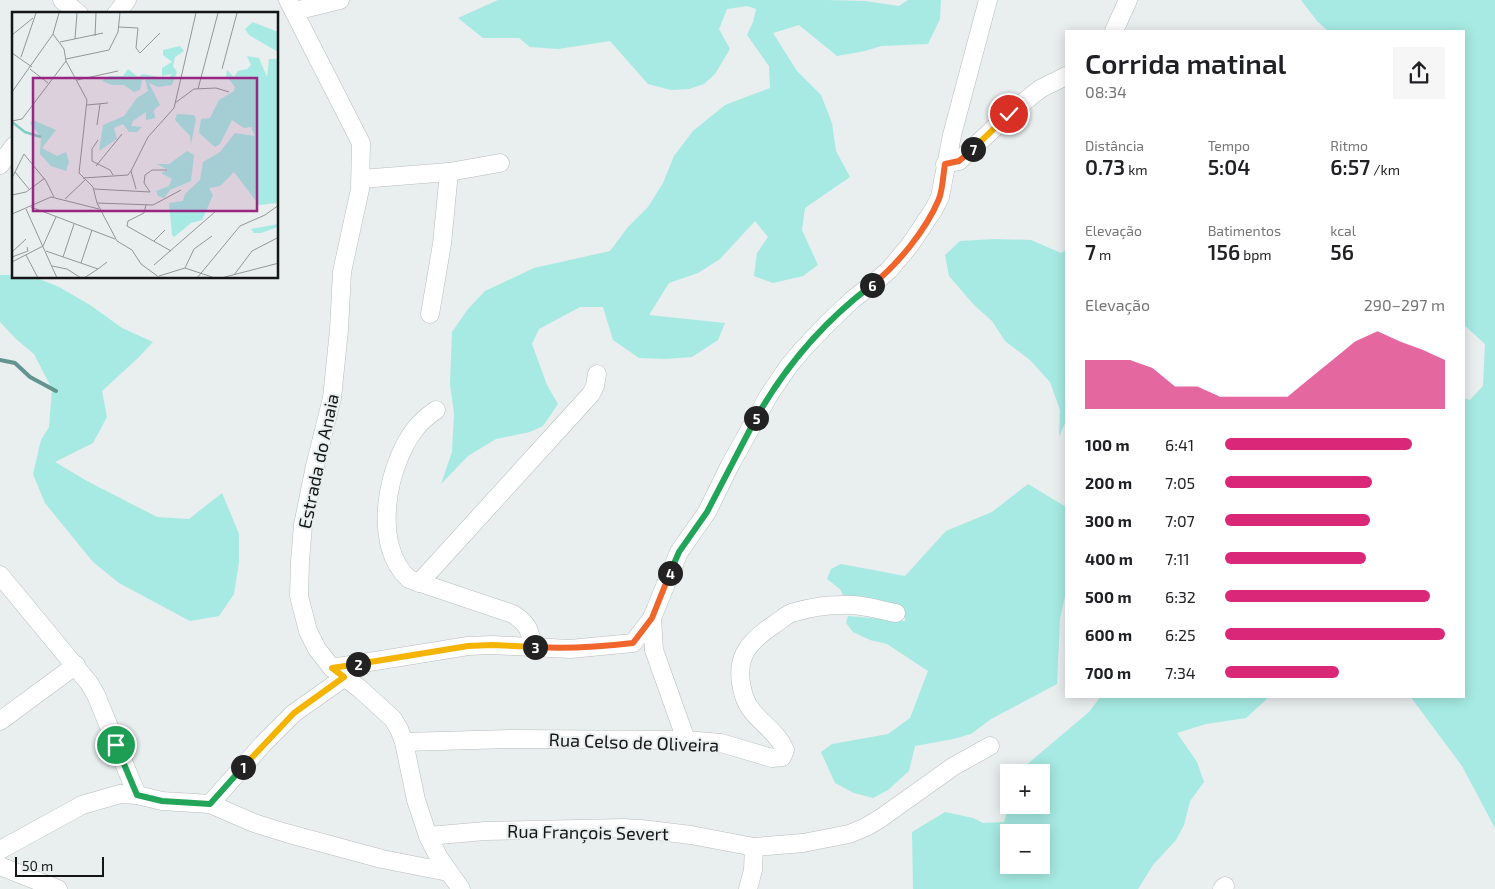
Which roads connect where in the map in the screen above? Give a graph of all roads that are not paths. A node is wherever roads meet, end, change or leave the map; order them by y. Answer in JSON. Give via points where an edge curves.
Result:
{"nodes":[{"id":1,"x":62,"y":0,"type":"edge"},
{"id":2,"x":127,"y":0,"type":"edge"},
{"id":3,"x":340,"y":0,"type":"edge"},
{"id":4,"x":988,"y":0,"type":"edge"},
{"id":5,"x":1128,"y":0,"type":"edge"},
{"id":6,"x":292,"y":6,"type":"edge"},
{"id":7,"x":77,"y":12,"type":"edge"},
{"id":8,"x":118,"y":12,"type":"edge"},
{"id":9,"x":1114,"y":30,"type":"edge"},
{"id":10,"x":1065,"y":76,"type":"edge"},
{"id":11,"x":12,"y":149,"type":"edge"},
{"id":12,"x":500,"y":163,"type":"dead end"},
{"id":13,"x":945,"y":164,"type":"junction"},
{"id":14,"x":0,"y":165,"type":"edge"},
{"id":15,"x":449,"y":172,"type":"junction"},
{"id":16,"x":361,"y":179,"type":"junction"},
{"id":17,"x":430,"y":314,"type":"dead end"},
{"id":18,"x":597,"y":374,"type":"dead end"},
{"id":19,"x":436,"y":410,"type":"dead end"},
{"id":20,"x":0,"y":575,"type":"edge"},
{"id":21,"x":419,"y":583,"type":"junction"},
{"id":22,"x":896,"y":613,"type":"dead end"},
{"id":23,"x":652,"y":618,"type":"junction"},
{"id":24,"x":633,"y":643,"type":"junction"},
{"id":25,"x":533,"y":647,"type":"junction"},
{"id":26,"x":654,"y":650,"type":"junction"},
{"id":27,"x":76,"y":665,"type":"junction"},
{"id":28,"x":338,"y":673,"type":"junction"},
{"id":29,"x":0,"y":721,"type":"edge"},
{"id":30,"x":686,"y":740,"type":"junction"},
{"id":31,"x":404,"y":742,"type":"junction"},
{"id":32,"x":990,"y":746,"type":"dead end"},
{"id":33,"x":137,"y":795,"type":"junction"},
{"id":34,"x":210,"y":804,"type":"junction"},
{"id":35,"x":428,"y":836,"type":"junction"},
{"id":36,"x":754,"y":847,"type":"junction"},
{"id":37,"x":0,"y":850,"type":"edge"},
{"id":38,"x":0,"y":866,"type":"edge"},
{"id":39,"x":448,"y":872,"type":"junction"},
{"id":40,"x":58,"y":889,"type":"edge"},
{"id":41,"x":461,"y":889,"type":"edge"},
{"id":42,"x":748,"y":889,"type":"edge"}],
"edges":[{"from":1,"to":7,"type":"street"},
{"from":2,"to":8,"type":"street"},
{"from":3,"to":6,"type":"street"},
{"from":4,"to":13,"type":"street"},
{"from":5,"to":9,"type":"street"},
{"from":6,"to":16,"type":"street","name":"Estrada do Anaia","via":[[361,142]]},
{"from":10,"to":13,"type":"street","via":[[1040,89],[959,161]]},
{"from":11,"to":14,"type":"street"},
{"from":12,"to":15,"type":"street"},
{"from":13,"to":23,"type":"street","via":[[940,196],[910,245],[889,270],[852,300],[803,349],[769,395],[707,512],[679,552]]},
{"from":15,"to":16,"type":"street"},
{"from":15,"to":17,"type":"street","via":[[442,244]]},
{"from":16,"to":28,"type":"street","name":"Estrada do Anaia","via":[[342,272],[332,398],[303,525],[300,561],[299,596],[308,631],[317,649]]},
{"from":18,"to":21,"type":"street","via":[[591,394]]},
{"from":19,"to":21,"type":"street","via":[[416,428],[395,470],[388,495],[386,520],[392,555],[400,570]]},
{"from":20,"to":27,"type":"street"},
{"from":21,"to":25,"type":"street","via":[[513,614],[530,630]]},
{"from":22,"to":30,"type":"street","name":"Rua Celso de Oliveira","via":[[841,604],[793,612],[750,644],[740,668],[744,697],[751,711],[777,736],[785,750],[782,757],[772,758],[721,743]]},
{"from":23,"to":24,"type":"street"},
{"from":23,"to":26,"type":"street"},
{"from":24,"to":25,"type":"street","via":[[570,649]]},
{"from":24,"to":26,"type":"street","via":[[640,642]]},
{"from":25,"to":28,"type":"street","via":[[468,646]]},
{"from":26,"to":30,"type":"street"},
{"from":27,"to":29,"type":"street"},
{"from":27,"to":33,"type":"street","via":[[96,695]]},
{"from":28,"to":31,"type":"street","name":"Estrada do Anaia","via":[[392,720]]},
{"from":28,"to":34,"type":"street","via":[[263,744]]},
{"from":30,"to":31,"type":"street","name":"Rua Celso de Oliveira"},
{"from":31,"to":35,"type":"street","name":"Estrada do Anaia","via":[[416,800]]},
{"from":32,"to":36,"type":"street","name":"Rua François Severt","via":[[954,766],[866,827],[849,834],[803,843]]},
{"from":33,"to":34,"type":"street","via":[[162,801]]},
{"from":33,"to":37,"type":"street","via":[[112,795],[82,805]]},
{"from":34,"to":39,"type":"street","via":[[286,833],[382,859]]},
{"from":35,"to":36,"type":"street","name":"Rua François Severt","via":[[485,831],[641,829]]},
{"from":35,"to":39,"type":"street","name":"Estrada do Anaia"},
{"from":36,"to":42,"type":"street"},
{"from":38,"to":40,"type":"street"},
{"from":39,"to":41,"type":"street","name":"Estrada do Anaia"}]}
